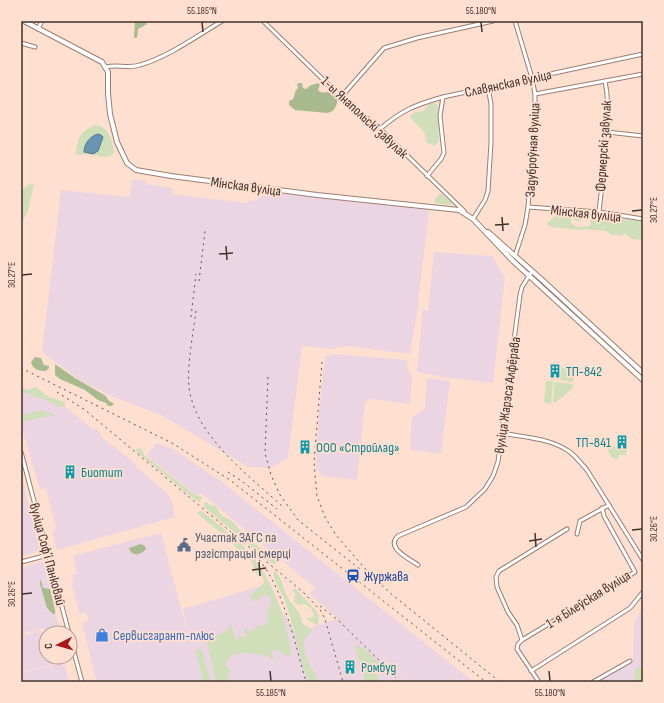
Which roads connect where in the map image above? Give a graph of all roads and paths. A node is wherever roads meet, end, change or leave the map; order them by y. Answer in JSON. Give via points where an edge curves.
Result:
{"nodes":[{"id":1,"x":24,"y":21,"type":"edge"},
{"id":2,"x":42,"y":21,"type":"edge"},
{"id":3,"x":222,"y":21,"type":"edge"},
{"id":4,"x":263,"y":21,"type":"edge"},
{"id":5,"x":493,"y":21,"type":"edge"},
{"id":6,"x":515,"y":21,"type":"edge"},
{"id":7,"x":38,"y":29,"type":"junction"},
{"id":8,"x":21,"y":43,"type":"edge"},
{"id":9,"x":35,"y":48,"type":"dead end"},
{"id":10,"x":643,"y":54,"type":"edge"},
{"id":11,"x":106,"y":67,"type":"junction"},
{"id":12,"x":643,"y":74,"type":"edge"},
{"id":13,"x":532,"y":78,"type":"junction"},
{"id":14,"x":605,"y":81,"type":"junction"},
{"id":15,"x":488,"y":87,"type":"junction"},
{"id":16,"x":535,"y":94,"type":"junction"},
{"id":17,"x":341,"y":97,"type":"junction"},
{"id":18,"x":443,"y":97,"type":"junction"},
{"id":19,"x":380,"y":129,"type":"junction"},
{"id":20,"x":607,"y":132,"type":"junction"},
{"id":21,"x":643,"y":136,"type":"edge"},
{"id":22,"x":427,"y":176,"type":"junction"},
{"id":23,"x":528,"y":208,"type":"junction"},
{"id":24,"x":599,"y":212,"type":"junction"},
{"id":25,"x":466,"y":214,"type":"junction"},
{"id":26,"x":473,"y":219,"type":"junction"},
{"id":27,"x":643,"y":219,"type":"edge"},
{"id":28,"x":480,"y":226,"type":"junction"},
{"id":29,"x":515,"y":256,"type":"junction"},
{"id":30,"x":513,"y":261,"type":"junction"},
{"id":31,"x":532,"y":271,"type":"junction"},
{"id":32,"x":528,"y":275,"type":"junction"},
{"id":33,"x":643,"y":373,"type":"edge"},
{"id":34,"x":643,"y":380,"type":"edge"},
{"id":35,"x":502,"y":433,"type":"junction"},
{"id":36,"x":21,"y":452,"type":"edge"},
{"id":37,"x":608,"y":505,"type":"junction"},
{"id":38,"x":602,"y":508,"type":"junction"},
{"id":39,"x":567,"y":529,"type":"dead end"},
{"id":40,"x":577,"y":534,"type":"dead end"},
{"id":41,"x":48,"y":555,"type":"junction"},
{"id":42,"x":643,"y":560,"type":"edge"},
{"id":43,"x":21,"y":562,"type":"edge"},
{"id":44,"x":418,"y":565,"type":"dead end"},
{"id":45,"x":643,"y":592,"type":"edge"},
{"id":46,"x":67,"y":625,"type":"edge"},
{"id":47,"x":522,"y":640,"type":"junction"},
{"id":48,"x":630,"y":661,"type":"dead end"},
{"id":49,"x":77,"y":665,"type":"edge"},
{"id":50,"x":531,"y":671,"type":"junction"},
{"id":51,"x":82,"y":682,"type":"edge"},
{"id":52,"x":539,"y":682,"type":"edge"},
{"id":53,"x":593,"y":682,"type":"edge"}],
"edges":[{"from":1,"to":7,"type":"main road"},
{"from":2,"to":7,"type":"street"},
{"from":3,"to":11,"type":"street","via":[[139,66]]},
{"from":4,"to":17,"type":"street","name":"1-ы Янапольскі завулак"},
{"from":5,"to":17,"type":"street","via":[[384,48]]},
{"from":6,"to":13,"type":"street","name":"Задуброўная вуліца"},
{"from":7,"to":11,"type":"main road","via":[[98,59]]},
{"from":8,"to":9,"type":"street"},
{"from":10,"to":13,"type":"street","name":"Славянская вуліца"},
{"from":11,"to":25,"type":"main road","name":"Мінская вуліца","via":[[113,128],[124,158],[136,170],[317,195],[454,209]]},
{"from":12,"to":14,"type":"street","name":"Славянская вуліца"},
{"from":13,"to":15,"type":"street","name":"Славянская вуліца"},
{"from":13,"to":16,"type":"street","name":"Задуброўная вуліца"},
{"from":14,"to":16,"type":"street","name":"Славянская вуліца"},
{"from":14,"to":20,"type":"street","name":"Фермерскі завулак"},
{"from":15,"to":18,"type":"street","name":"Славянская вуліца"},
{"from":15,"to":26,"type":"street","via":[[491,104],[491,143],[488,191]]},
{"from":16,"to":23,"type":"street","name":"Задуброўная вуліца","via":[[534,151]]},
{"from":17,"to":19,"type":"street","name":"1-ы Янапольскі завулак"},
{"from":18,"to":19,"type":"street","name":"Славянская вуліца","via":[[408,108]]},
{"from":18,"to":22,"type":"street","via":[[440,116],[444,153]]},
{"from":19,"to":22,"type":"street","name":"1-ы Янапольскі завулак"},
{"from":20,"to":21,"type":"street"},
{"from":20,"to":24,"type":"street","name":"Фермерскі завулак"},
{"from":22,"to":25,"type":"street","name":"1-ы Янапольскі завулак"},
{"from":23,"to":24,"type":"street","name":"Мінская вуліца"},
{"from":23,"to":29,"type":"street","name":"Задуброўная вуліца"},
{"from":24,"to":27,"type":"street","name":"Мінская вуліца"},
{"from":25,"to":26,"type":"main road","name":"Мінская вуліца"},
{"from":26,"to":28,"type":"main road","name":"Мінская вуліца"},
{"from":28,"to":29,"type":"main road"},
{"from":28,"to":30,"type":"main road"},
{"from":29,"to":30,"type":"main road"},
{"from":29,"to":31,"type":"main road"},
{"from":30,"to":32,"type":"main road"},
{"from":31,"to":32,"type":"street","name":"вуліца Жарэса Алфёрава"},
{"from":31,"to":33,"type":"main road"},
{"from":32,"to":34,"type":"main road"},
{"from":32,"to":35,"type":"street","name":"вуліца Жарэса Алфёрава","via":[[520,295]]},
{"from":35,"to":37,"type":"street","via":[[544,440],[568,451],[587,470]]},
{"from":35,"to":44,"type":"street","name":"вуліца Жарэса Алфёрава","via":[[498,462],[485,489],[463,509],[398,536],[394,540],[393,544],[398,551]]},
{"from":36,"to":41,"type":"street","name":"вуліца Софʼі Панковай"},
{"from":37,"to":38,"type":"street"},
{"from":37,"to":42,"type":"street"},
{"from":38,"to":40,"type":"street","via":[[580,521]]},
{"from":38,"to":47,"type":"street","name":"1-я Білеўская вуліца","via":[[635,572]]},
{"from":39,"to":47,"type":"street","via":[[499,571],[496,577],[497,587]]},
{"from":41,"to":43,"type":"street"},
{"from":41,"to":46,"type":"street","name":"вуліца Софʼі Панковай"},
{"from":45,"to":50,"type":"street","via":[[630,608]]},
{"from":47,"to":50,"type":"street","via":[[517,650]]},
{"from":48,"to":53,"type":"street"},
{"from":49,"to":51,"type":"street"},
{"from":50,"to":52,"type":"street"}]}
